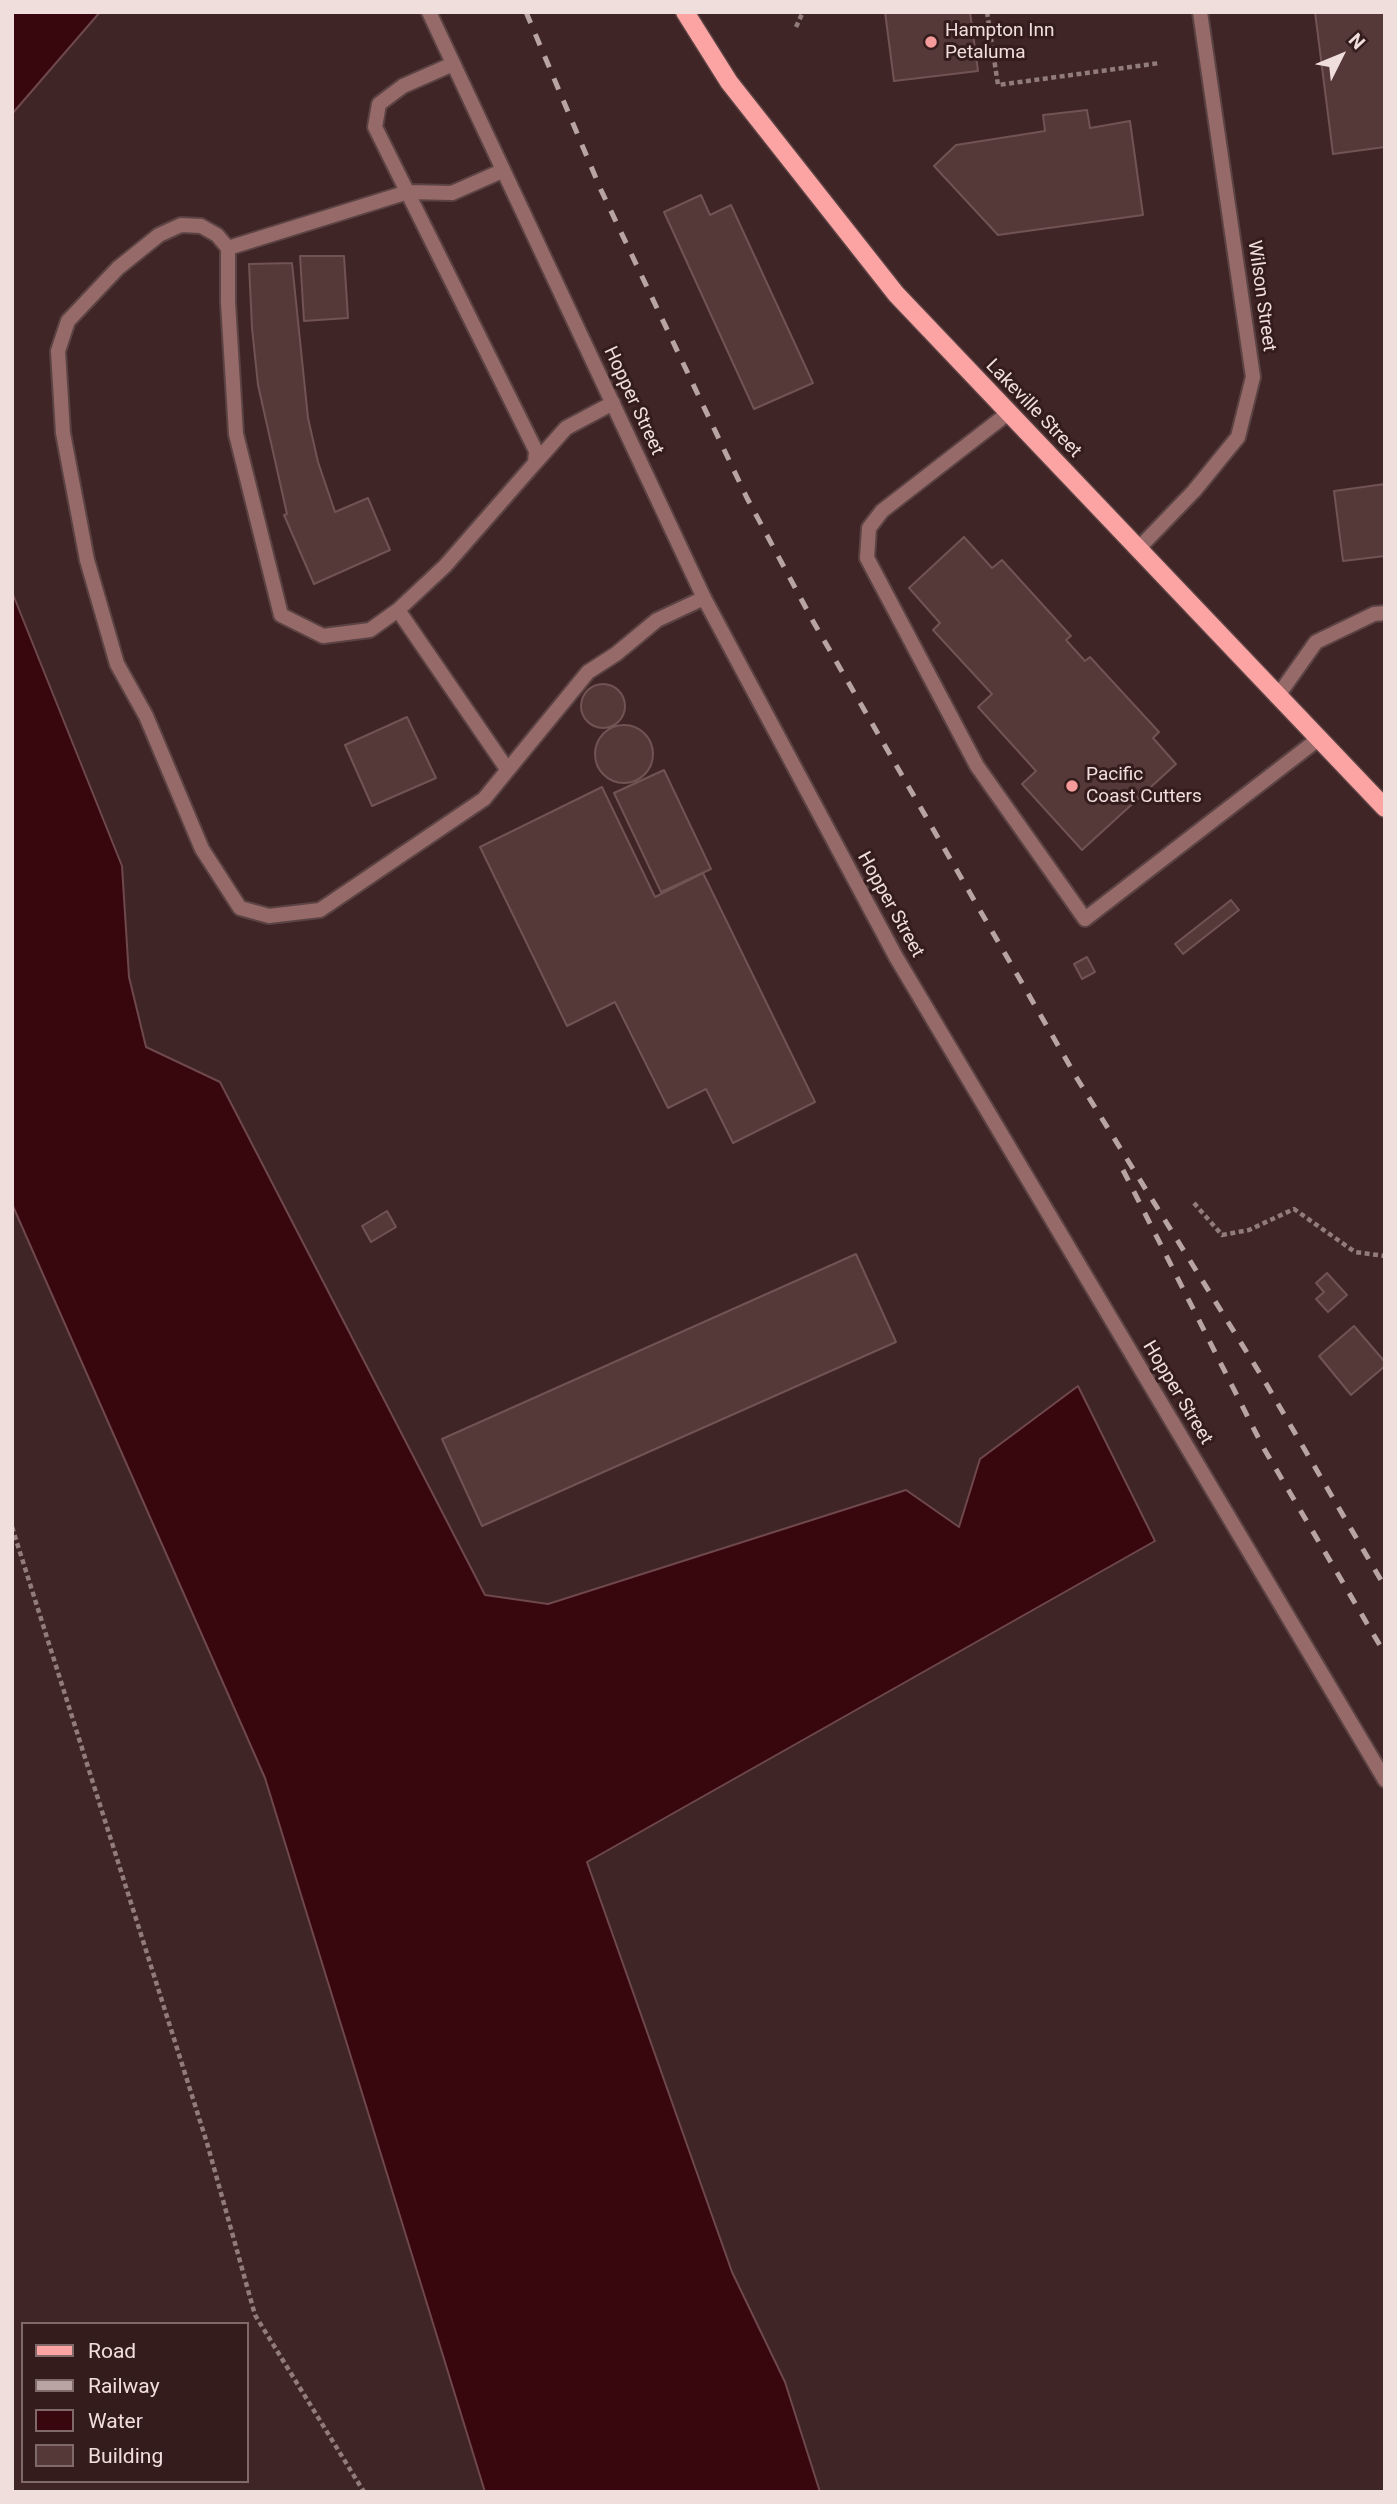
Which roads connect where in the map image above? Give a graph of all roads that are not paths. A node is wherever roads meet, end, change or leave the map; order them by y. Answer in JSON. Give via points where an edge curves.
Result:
{"nodes":[{"id":1,"x":429,"y":12,"type":"edge"},
{"id":2,"x":685,"y":12,"type":"edge"},
{"id":3,"x":1200,"y":12,"type":"edge"},
{"id":4,"x":453,"y":64,"type":"junction"},
{"id":5,"x":502,"y":171,"type":"junction"},
{"id":6,"x":408,"y":192,"type":"junction"},
{"id":7,"x":228,"y":247,"type":"junction"},
{"id":8,"x":613,"y":402,"type":"junction"},
{"id":9,"x":1007,"y":414,"type":"junction"},
{"id":10,"x":535,"y":463,"type":"junction"},
{"id":11,"x":1139,"y":548,"type":"junction"},
{"id":12,"x":704,"y":598,"type":"junction"},
{"id":13,"x":398,"y":610,"type":"junction"},
{"id":14,"x":1385,"y":613,"type":"edge"},
{"id":15,"x":1277,"y":696,"type":"junction"},
{"id":16,"x":1317,"y":740,"type":"junction"},
{"id":17,"x":508,"y":769,"type":"junction"},
{"id":18,"x":1385,"y":808,"type":"edge"},
{"id":19,"x":1385,"y":1780,"type":"edge"}],
"edges":[{"from":1,"to":4,"type":"street","name":"Hopper Street"},
{"from":2,"to":9,"type":"main road","name":"Lakeville Street","via":[[729,82],[895,294]]},
{"from":3,"to":11,"type":"street","name":"Wilson Street","via":[[1253,377],[1238,437]]},
{"from":4,"to":5,"type":"street","name":"Hopper Street"},
{"from":4,"to":6,"type":"street","via":[[402,86],[379,104],[376,127]]},
{"from":5,"to":6,"type":"street","via":[[453,193]]},
{"from":5,"to":8,"type":"street","name":"Hopper Street"},
{"from":6,"to":7,"type":"street"},
{"from":6,"to":10,"type":"street","via":[[536,451]]},
{"from":7,"to":13,"type":"street","via":[[236,434],[281,615],[323,636],[370,630]]},
{"from":7,"to":17,"type":"street","via":[[201,226],[181,225],[159,235],[118,268],[68,321],[58,351],[65,446],[87,560],[117,664],[146,716],[202,849],[240,908],[269,916],[320,910],[484,799]]},
{"from":8,"to":10,"type":"street","via":[[566,428]]},
{"from":8,"to":12,"type":"street","name":"Hopper Street"},
{"from":9,"to":11,"type":"main road","name":"Lakeville Street"},
{"from":9,"to":16,"type":"street","via":[[882,511],[869,528],[867,558],[976,766],[1085,919]]},
{"from":10,"to":13,"type":"street","via":[[444,566]]},
{"from":11,"to":15,"type":"main road","name":"Lakeville Street"},
{"from":12,"to":17,"type":"street","via":[[657,620],[588,672]]},
{"from":12,"to":19,"type":"street","name":"Hopper Street","via":[[896,957]]},
{"from":13,"to":17,"type":"street"},
{"from":14,"to":15,"type":"street","via":[[1316,642]]},
{"from":15,"to":16,"type":"main road","name":"Lakeville Street"},
{"from":16,"to":18,"type":"main road","name":"Lakeville Street"}]}
